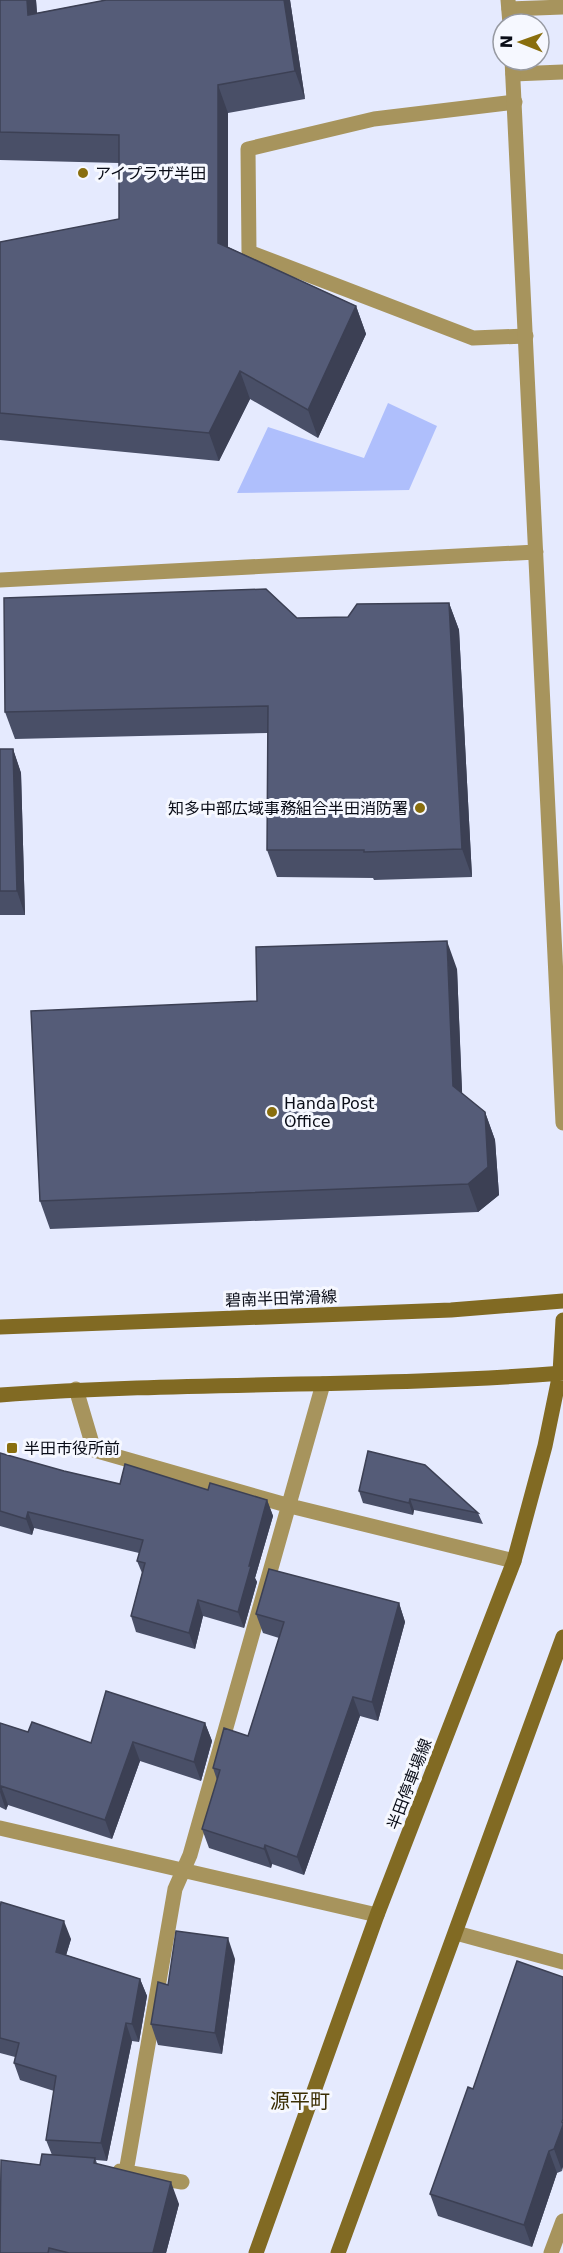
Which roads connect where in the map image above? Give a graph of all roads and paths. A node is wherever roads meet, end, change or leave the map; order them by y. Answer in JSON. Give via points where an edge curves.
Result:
{"nodes":[{"id":1,"x":563,"y":7,"type":"edge"},
{"id":2,"x":509,"y":11,"type":"edge"},
{"id":3,"x":512,"y":72,"type":"edge"},
{"id":4,"x":514,"y":102,"type":"junction"},
{"id":5,"x":526,"y":336,"type":"junction"},
{"id":6,"x":536,"y":552,"type":"junction"},
{"id":7,"x":0,"y":580,"type":"edge"},
{"id":8,"x":563,"y":1123,"type":"edge"},
{"id":9,"x":563,"y":1301,"type":"edge"},
{"id":10,"x":563,"y":1320,"type":"edge"},
{"id":11,"x":0,"y":1327,"type":"edge"},
{"id":12,"x":561,"y":1373,"type":"edge"},
{"id":13,"x":323,"y":1384,"type":"junction"},
{"id":14,"x":76,"y":1389,"type":"junction"},
{"id":15,"x":0,"y":1395,"type":"edge"},
{"id":16,"x":290,"y":1506,"type":"junction"},
{"id":17,"x":514,"y":1561,"type":"junction"},
{"id":18,"x":563,"y":1637,"type":"edge"},
{"id":19,"x":0,"y":1828,"type":"edge"},
{"id":20,"x":182,"y":1871,"type":"junction"},
{"id":21,"x":377,"y":1915,"type":"junction"},
{"id":22,"x":456,"y":1933,"type":"junction"},
{"id":23,"x":563,"y":1962,"type":"edge"},
{"id":24,"x":105,"y":2170,"type":"edge"},
{"id":25,"x":126,"y":2172,"type":"junction"},
{"id":26,"x":182,"y":2182,"type":"dead end"},
{"id":27,"x":563,"y":2222,"type":"edge"},
{"id":28,"x":256,"y":2253,"type":"edge"},
{"id":29,"x":338,"y":2253,"type":"edge"},
{"id":30,"x":551,"y":2253,"type":"edge"}],
"edges":[{"from":1,"to":2,"type":"street"},
{"from":3,"to":4,"type":"street"},
{"from":4,"to":5,"type":"street"},
{"from":4,"to":5,"type":"street","via":[[374,119],[248,149],[249,252],[473,338]]},
{"from":5,"to":6,"type":"street"},
{"from":6,"to":7,"type":"street"},
{"from":6,"to":8,"type":"street"},
{"from":9,"to":11,"type":"main road","name":"碧南半田常滑線","via":[[451,1310]]},
{"from":10,"to":12,"type":"main road","name":"半田停車場線"},
{"from":12,"to":13,"type":"main road"},
{"from":12,"to":17,"type":"main road","name":"半田停車場線"},
{"from":13,"to":14,"type":"main road"},
{"from":13,"to":16,"type":"street"},
{"from":14,"to":15,"type":"main road"},
{"from":14,"to":16,"type":"street","via":[[94,1450]]},
{"from":16,"to":17,"type":"street"},
{"from":16,"to":20,"type":"street","via":[[190,1855]]},
{"from":17,"to":21,"type":"main road","name":"半田停車場線"},
{"from":18,"to":22,"type":"main road"},
{"from":19,"to":20,"type":"street"},
{"from":20,"to":21,"type":"street"},
{"from":20,"to":25,"type":"street","via":[[175,1889]]},
{"from":21,"to":28,"type":"main road","name":"半田停車場線"},
{"from":22,"to":23,"type":"street"},
{"from":22,"to":29,"type":"main road"},
{"from":24,"to":25,"type":"street"},
{"from":25,"to":26,"type":"street"},
{"from":27,"to":30,"type":"street"}]}
